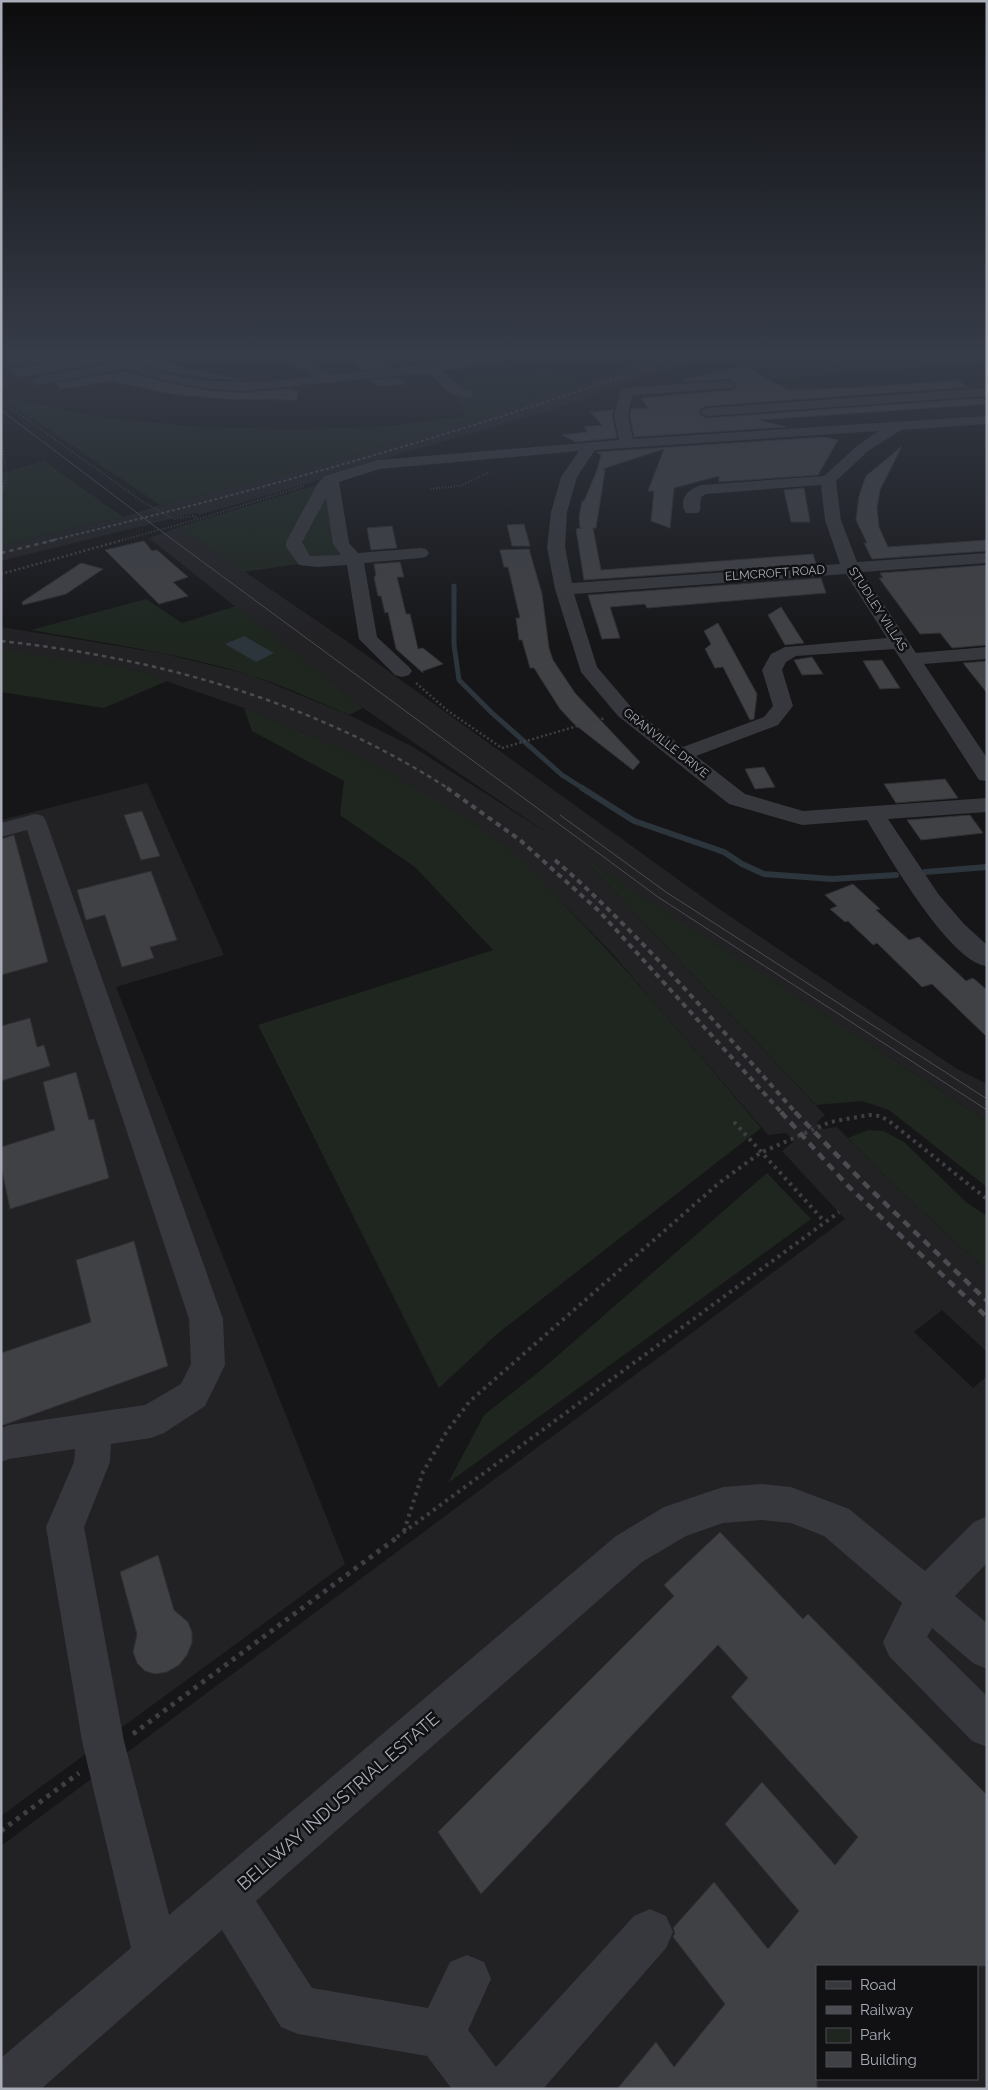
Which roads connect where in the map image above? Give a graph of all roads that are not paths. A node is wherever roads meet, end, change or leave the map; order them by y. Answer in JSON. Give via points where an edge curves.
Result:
{"nodes":[{"id":1,"x":566,"y":449,"type":"edge"},
{"id":2,"x":588,"y":449,"type":"edge"},
{"id":3,"x":862,"y":449,"type":"edge"},
{"id":4,"x":331,"y":478,"type":"junction"},
{"id":5,"x":828,"y":480,"type":"junction"},
{"id":6,"x":692,"y":510,"type":"dead end"},
{"id":7,"x":420,"y":553,"type":"dead end"},
{"id":8,"x":353,"y":558,"type":"junction"},
{"id":9,"x":987,"y":558,"type":"edge"},
{"id":10,"x":850,"y":567,"type":"junction"},
{"id":11,"x":564,"y":588,"type":"junction"},
{"id":12,"x":906,"y":651,"type":"junction"},
{"id":13,"x":987,"y":653,"type":"edge"},
{"id":14,"x":402,"y":670,"type":"road end"},
{"id":15,"x":680,"y":755,"type":"junction"},
{"id":16,"x":987,"y":775,"type":"edge"},
{"id":17,"x":987,"y":805,"type":"edge"},
{"id":18,"x":874,"y":814,"type":"junction"},
{"id":19,"x":1,"y":830,"type":"edge"},
{"id":20,"x":987,"y":957,"type":"edge"},
{"id":21,"x":94,"y":1430,"type":"junction"},
{"id":22,"x":1,"y":1446,"type":"edge"},
{"id":23,"x":987,"y":1535,"type":"edge"},
{"id":24,"x":926,"y":1598,"type":"junction"},
{"id":25,"x":987,"y":1648,"type":"edge"},
{"id":26,"x":987,"y":1726,"type":"edge"},
{"id":27,"x":227,"y":1897,"type":"junction"},
{"id":28,"x":650,"y":1932,"type":"dead end"},
{"id":29,"x":157,"y":1958,"type":"junction"},
{"id":30,"x":467,"y":1979,"type":"dead end"},
{"id":31,"x":442,"y":2034,"type":"junction"},
{"id":32,"x":3,"y":2089,"type":"edge"},
{"id":33,"x":482,"y":2089,"type":"edge"},
{"id":34,"x":510,"y":2089,"type":"edge"}],
"edges":[{"from":1,"to":4,"type":"street","via":[[378,465]]},
{"from":2,"to":11,"type":"street","name":"GRANVILLE DRIVE","via":[[569,477],[559,512],[556,547]]},
{"from":3,"to":5,"type":"street"},
{"from":4,"to":8,"type":"street","via":[[341,544]]},
{"from":4,"to":8,"type":"street","via":[[294,545],[308,562]]},
{"from":5,"to":6,"type":"street","via":[[702,490],[693,495]]},
{"from":5,"to":10,"type":"street","name":"STUDLEY VILLAS","via":[[833,520]]},
{"from":7,"to":8,"type":"street"},
{"from":8,"to":14,"type":"street","via":[[368,639]]},
{"from":9,"to":10,"type":"street","name":"ELMCROFT ROAD"},
{"from":10,"to":11,"type":"street","name":"ELMCROFT ROAD"},
{"from":10,"to":12,"type":"street","name":"STUDLEY VILLAS"},
{"from":11,"to":15,"type":"street","name":"GRANVILLE DRIVE","via":[[588,668],[625,712]]},
{"from":12,"to":13,"type":"street","name":"STUDLEY VILLAS"},
{"from":12,"to":15,"type":"street","name":"STUDLEY VILLAS","via":[[792,650],[778,658],[772,670],[782,706],[771,721]]},
{"from":12,"to":16,"type":"street","name":"STUDLEY VILLAS"},
{"from":15,"to":18,"type":"street","name":"GRANVILLE DRIVE","via":[[737,799],[802,818]]},
{"from":17,"to":18,"type":"street","name":"GRANVILLE DRIVE"},
{"from":18,"to":20,"type":"street","via":[[930,901],[955,930]]},
{"from":19,"to":21,"type":"street","via":[[35,821],[206,1319],[208,1365],[193,1395],[151,1421]]},
{"from":21,"to":22,"type":"street","via":[[9,1442]]},
{"from":21,"to":29,"type":"street","via":[[92,1462],[65,1526],[106,1753]]},
{"from":23,"to":24,"type":"street"},
{"from":24,"to":25,"type":"street","name":"BELLWAY INDUSTRIAL ESTATE"},
{"from":24,"to":26,"type":"street","via":[[903,1642]]},
{"from":24,"to":27,"type":"street","name":"BELLWAY INDUSTRIAL ESTATE","via":[[836,1522],[791,1505],[762,1502],[723,1505],[677,1520],[629,1550]]},
{"from":27,"to":29,"type":"street","name":"BELLWAY INDUSTRIAL ESTATE"},
{"from":27,"to":31,"type":"street","via":[[298,2010]]},
{"from":28,"to":34,"type":"street"},
{"from":29,"to":32,"type":"street","name":"BELLWAY INDUSTRIAL ESTATE"},
{"from":30,"to":31,"type":"street"},
{"from":31,"to":33,"type":"street"}]}
